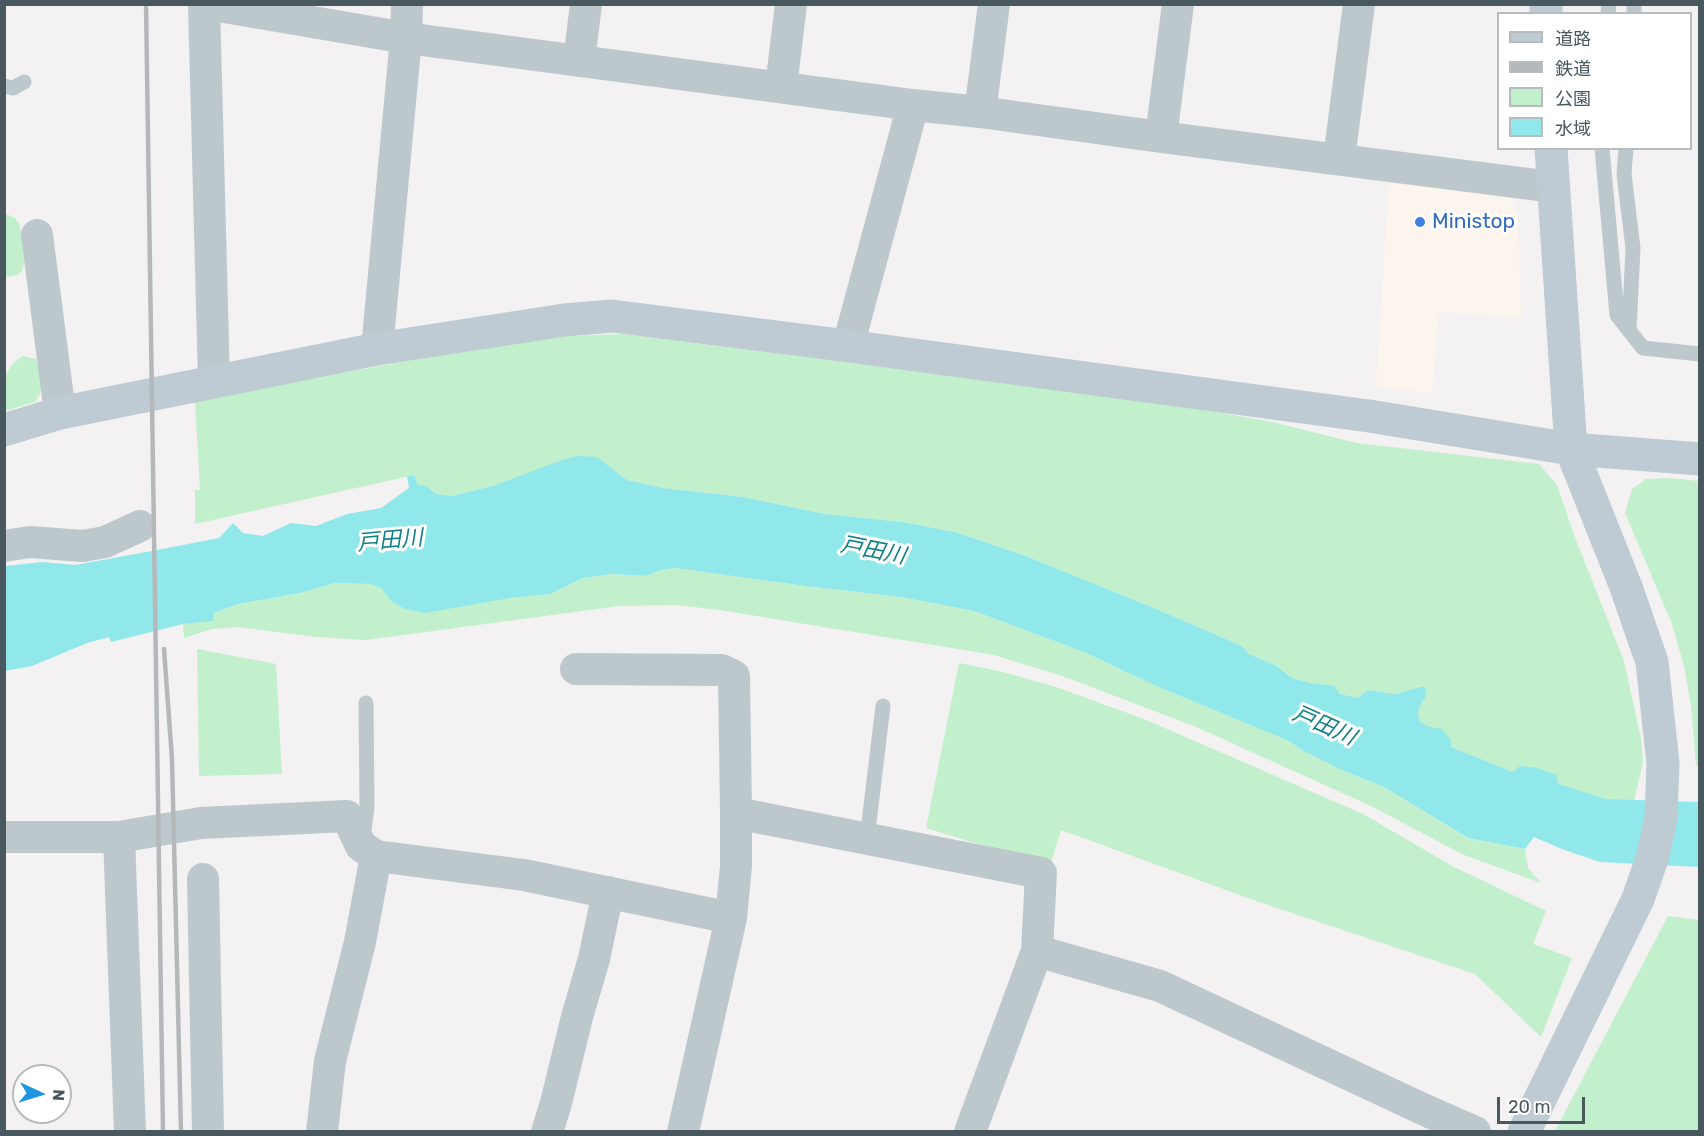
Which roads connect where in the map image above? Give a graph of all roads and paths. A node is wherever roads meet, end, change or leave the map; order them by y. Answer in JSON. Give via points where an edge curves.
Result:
{"nodes":[{"id":1,"x":205,"y":4,"type":"edge"},
{"id":2,"x":406,"y":4,"type":"edge"},
{"id":3,"x":586,"y":4,"type":"edge"},
{"id":4,"x":791,"y":4,"type":"edge"},
{"id":5,"x":994,"y":4,"type":"edge"},
{"id":6,"x":1178,"y":4,"type":"edge"},
{"id":7,"x":1359,"y":4,"type":"edge"},
{"id":8,"x":406,"y":38,"type":"junction"},
{"id":9,"x":579,"y":61,"type":"junction"},
{"id":10,"x":24,"y":82,"type":"dead end"},
{"id":11,"x":4,"y":86,"type":"edge"},
{"id":12,"x":781,"y":87,"type":"junction"},
{"id":13,"x":913,"y":105,"type":"junction"},
{"id":14,"x":980,"y":111,"type":"junction"},
{"id":15,"x":1161,"y":138,"type":"junction"},
{"id":16,"x":1551,"y":150,"type":"edge"},
{"id":17,"x":1602,"y":150,"type":"edge"},
{"id":18,"x":1626,"y":150,"type":"edge"},
{"id":19,"x":1339,"y":159,"type":"junction"},
{"id":20,"x":1553,"y":187,"type":"junction"},
{"id":21,"x":37,"y":235,"type":"dead end"},
{"id":22,"x":1629,"y":331,"type":"junction"},
{"id":23,"x":848,"y":346,"type":"junction"},
{"id":24,"x":377,"y":349,"type":"junction"},
{"id":25,"x":1700,"y":354,"type":"edge"},
{"id":26,"x":214,"y":382,"type":"junction"},
{"id":27,"x":60,"y":413,"type":"junction"},
{"id":28,"x":4,"y":430,"type":"edge"},
{"id":29,"x":1571,"y":449,"type":"junction"},
{"id":30,"x":1700,"y":459,"type":"edge"},
{"id":31,"x":140,"y":526,"type":"dead end"},
{"id":32,"x":4,"y":546,"type":"edge"},
{"id":33,"x":576,"y":669,"type":"dead end"},
{"id":34,"x":366,"y":703,"type":"dead end"},
{"id":35,"x":883,"y":706,"type":"dead end"},
{"id":36,"x":736,"y":813,"type":"junction"},
{"id":37,"x":4,"y":837,"type":"edge"},
{"id":38,"x":119,"y":837,"type":"junction"},
{"id":39,"x":867,"y":839,"type":"junction"},
{"id":40,"x":369,"y":851,"type":"junction"},
{"id":41,"x":203,"y":879,"type":"dead end"},
{"id":42,"x":608,"y":892,"type":"junction"},
{"id":43,"x":731,"y":918,"type":"junction"},
{"id":44,"x":1036,"y":951,"type":"junction"},
{"id":45,"x":130,"y":1131,"type":"edge"},
{"id":46,"x":208,"y":1131,"type":"edge"},
{"id":47,"x":322,"y":1131,"type":"edge"},
{"id":48,"x":547,"y":1131,"type":"edge"},
{"id":49,"x":683,"y":1131,"type":"edge"},
{"id":50,"x":970,"y":1131,"type":"edge"},
{"id":51,"x":1475,"y":1131,"type":"edge"},
{"id":52,"x":1524,"y":1131,"type":"edge"}],
"edges":[{"from":1,"to":8,"type":"street"},
{"from":1,"to":26,"type":"street"},
{"from":2,"to":8,"type":"street"},
{"from":3,"to":9,"type":"street"},
{"from":4,"to":12,"type":"street"},
{"from":5,"to":14,"type":"street"},
{"from":6,"to":15,"type":"street"},
{"from":7,"to":19,"type":"street"},
{"from":8,"to":9,"type":"street"},
{"from":8,"to":24,"type":"street"},
{"from":9,"to":12,"type":"street"},
{"from":10,"to":11,"type":"lane","via":[[13,88]]},
{"from":12,"to":13,"type":"street"},
{"from":13,"to":14,"type":"street"},
{"from":13,"to":23,"type":"street"},
{"from":14,"to":15,"type":"street"},
{"from":15,"to":19,"type":"street"},
{"from":16,"to":20,"type":"street"},
{"from":17,"to":22,"type":"lane","via":[[1617,315]]},
{"from":18,"to":22,"type":"lane","via":[[1624,174],[1633,248]]},
{"from":19,"to":20,"type":"street"},
{"from":20,"to":29,"type":"street"},
{"from":21,"to":27,"type":"street"},
{"from":22,"to":25,"type":"lane","via":[[1643,348]]},
{"from":23,"to":24,"type":"street","via":[[612,316]]},
{"from":23,"to":29,"type":"street","via":[[1369,416]]},
{"from":24,"to":26,"type":"street"},
{"from":26,"to":27,"type":"street"},
{"from":27,"to":28,"type":"street"},
{"from":29,"to":30,"type":"street"},
{"from":29,"to":52,"type":"street","via":[[1652,662],[1663,763],[1661,817],[1638,899]]},
{"from":31,"to":32,"type":"street","via":[[105,542],[83,546],[30,542]]},
{"from":33,"to":36,"type":"street","via":[[722,670],[734,676]]},
{"from":34,"to":40,"type":"lane"},
{"from":35,"to":39,"type":"lane"},
{"from":36,"to":39,"type":"street"},
{"from":36,"to":43,"type":"street"},
{"from":37,"to":38,"type":"street"},
{"from":38,"to":40,"type":"street","via":[[201,823],[347,816]]},
{"from":38,"to":45,"type":"street"},
{"from":39,"to":44,"type":"street","via":[[1041,873]]},
{"from":40,"to":42,"type":"street"},
{"from":40,"to":47,"type":"street","via":[[360,942],[330,1061]]},
{"from":41,"to":46,"type":"street"},
{"from":42,"to":43,"type":"street"},
{"from":42,"to":48,"type":"street","via":[[594,959]]},
{"from":43,"to":49,"type":"street"},
{"from":44,"to":50,"type":"street"},
{"from":44,"to":51,"type":"street","via":[[1160,986]]}]}
